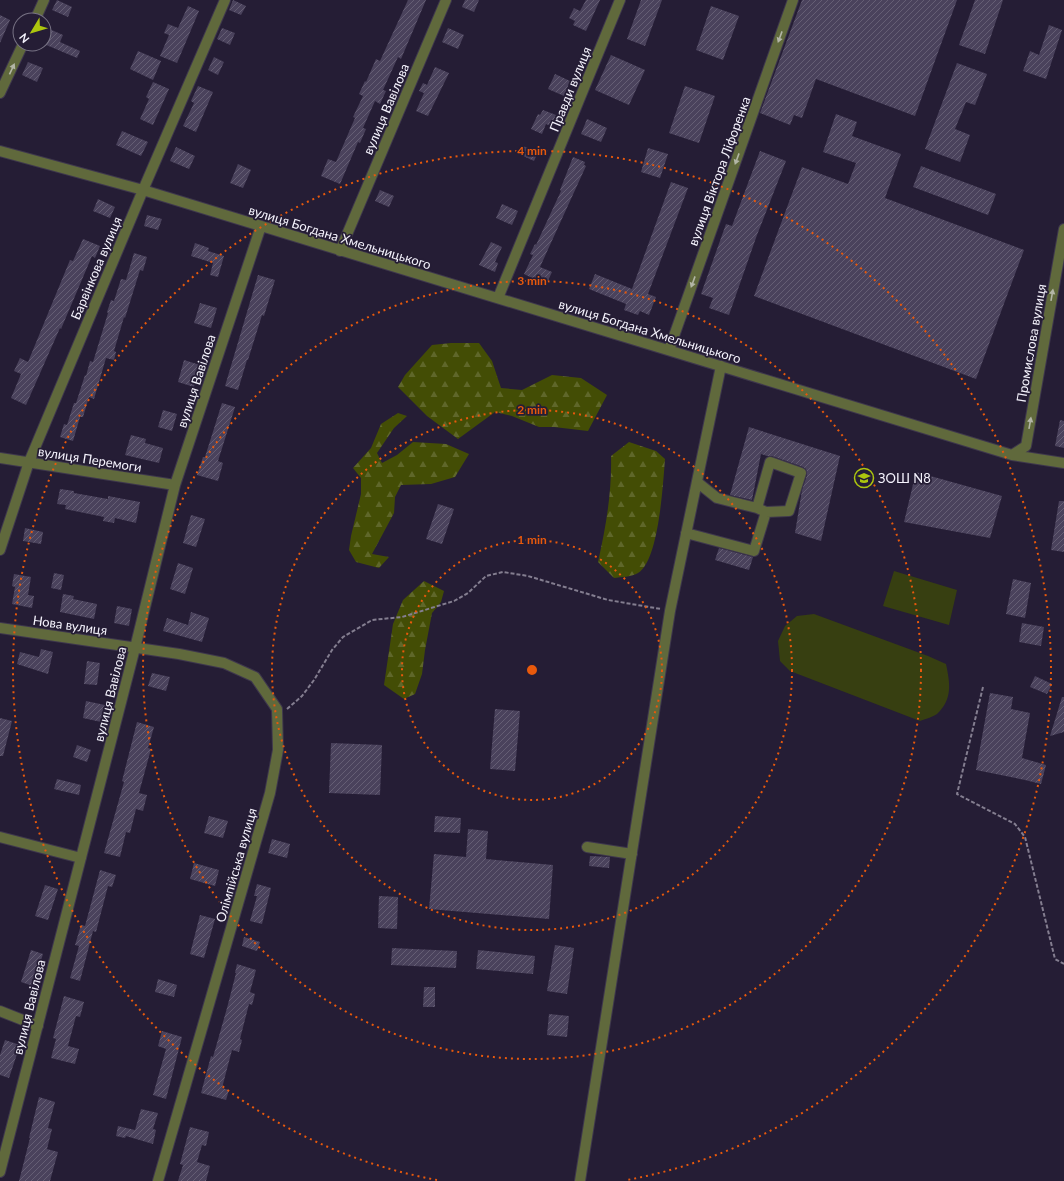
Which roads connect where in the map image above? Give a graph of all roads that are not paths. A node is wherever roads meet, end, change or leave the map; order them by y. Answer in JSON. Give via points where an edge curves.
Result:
{"nodes":[{"id":1,"x":44,"y":0,"type":"edge"},
{"id":2,"x":225,"y":0,"type":"edge"},
{"id":3,"x":446,"y":0,"type":"edge"},
{"id":4,"x":620,"y":0,"type":"edge"},
{"id":5,"x":793,"y":0,"type":"edge"},
{"id":6,"x":38,"y":12,"type":"edge"},
{"id":7,"x":19,"y":52,"type":"edge"},
{"id":8,"x":0,"y":94,"type":"edge"},
{"id":9,"x":0,"y":151,"type":"edge"},
{"id":10,"x":143,"y":190,"type":"junction"},
{"id":11,"x":261,"y":226,"type":"junction"},
{"id":12,"x":1064,"y":229,"type":"edge"},
{"id":13,"x":340,"y":250,"type":"junction"},
{"id":14,"x":498,"y":298,"type":"junction"},
{"id":15,"x":669,"y":350,"type":"junction"},
{"id":16,"x":721,"y":366,"type":"junction"},
{"id":17,"x":1012,"y":455,"type":"junction"},
{"id":18,"x":0,"y":458,"type":"edge"},
{"id":19,"x":28,"y":462,"type":"junction"},
{"id":20,"x":1064,"y":464,"type":"edge"},
{"id":21,"x":697,"y":482,"type":"junction"},
{"id":22,"x":175,"y":485,"type":"junction"},
{"id":23,"x":761,"y":510,"type":"junction"},
{"id":24,"x":686,"y":533,"type":"junction"},
{"id":25,"x":0,"y":550,"type":"edge"},
{"id":26,"x":0,"y":628,"type":"edge"},
{"id":27,"x":136,"y":648,"type":"junction"},
{"id":28,"x":0,"y":837,"type":"edge"},
{"id":29,"x":587,"y":847,"type":"dead end"},
{"id":30,"x":632,"y":854,"type":"junction"},
{"id":31,"x":81,"y":858,"type":"junction"},
{"id":32,"x":0,"y":1011,"type":"edge"},
{"id":33,"x":38,"y":1026,"type":"junction"},
{"id":34,"x":0,"y":1172,"type":"edge"},
{"id":35,"x":158,"y":1181,"type":"edge"},
{"id":36,"x":580,"y":1181,"type":"edge"}],
"edges":[{"from":1,"to":6,"type":"street"},
{"from":2,"to":10,"type":"street","name":"Барвінкова вулиця"},
{"from":3,"to":13,"type":"street","name":"вулиця Вавілова"},
{"from":4,"to":14,"type":"street","name":"Правди вулиця"},
{"from":5,"to":15,"type":"street","name":"вулиця Віктора Ліфоренка","one_way":true},
{"from":8,"to":7,"type":"street","one_way":true},
{"from":9,"to":10,"type":"street","name":"вулиця Богдана Хмельницького"},
{"from":10,"to":11,"type":"street","name":"вулиця Богдана Хмельницького"},
{"from":10,"to":19,"type":"street","name":"Барвінкова вулиця"},
{"from":11,"to":13,"type":"street","name":"вулиця Богдана Хмельницького"},
{"from":11,"to":22,"type":"street","name":"вулиця Вавілова"},
{"from":17,"to":12,"type":"street","name":"Промислова вулиця","one_way":true,"via":[[1026,446]]},
{"from":13,"to":14,"type":"street","name":"вулиця Богдана Хмельницького"},
{"from":14,"to":15,"type":"street","name":"вулиця Богдана Хмельницького"},
{"from":15,"to":16,"type":"street","name":"вулиця Богдана Хмельницького"},
{"from":16,"to":17,"type":"street","name":"вулиця Богдана Хмельницького"},
{"from":16,"to":21,"type":"street"},
{"from":17,"to":20,"type":"street","name":"вулиця Богдана Хмельницького"},
{"from":18,"to":19,"type":"street","name":"вулиця Перемоги"},
{"from":19,"to":22,"type":"street","name":"вулиця Перемоги"},
{"from":19,"to":25,"type":"street","name":"Барвінкова вулиця"},
{"from":21,"to":23,"type":"street","via":[[717,498]]},
{"from":21,"to":24,"type":"street"},
{"from":22,"to":27,"type":"street","name":"вулиця Вавілова"},
{"from":23,"to":23,"type":"street","via":[[770,462],[801,473],[789,511]]},
{"from":23,"to":24,"type":"street","via":[[754,551]]},
{"from":24,"to":30,"type":"street","via":[[670,611]]},
{"from":26,"to":27,"type":"street","name":"Нова вулиця"},
{"from":27,"to":31,"type":"street","name":"вулиця Вавілова"},
{"from":27,"to":35,"type":"street","name":"Олімпійська вулиця","via":[[224,663],[255,677],[277,709],[278,750],[270,793]]},
{"from":28,"to":31,"type":"street"},
{"from":29,"to":30,"type":"street"},
{"from":30,"to":36,"type":"street"},
{"from":31,"to":33,"type":"street","name":"вулиця Вавілова"},
{"from":32,"to":33,"type":"street"},
{"from":33,"to":34,"type":"street","name":"вулиця Вавілова"}]}
